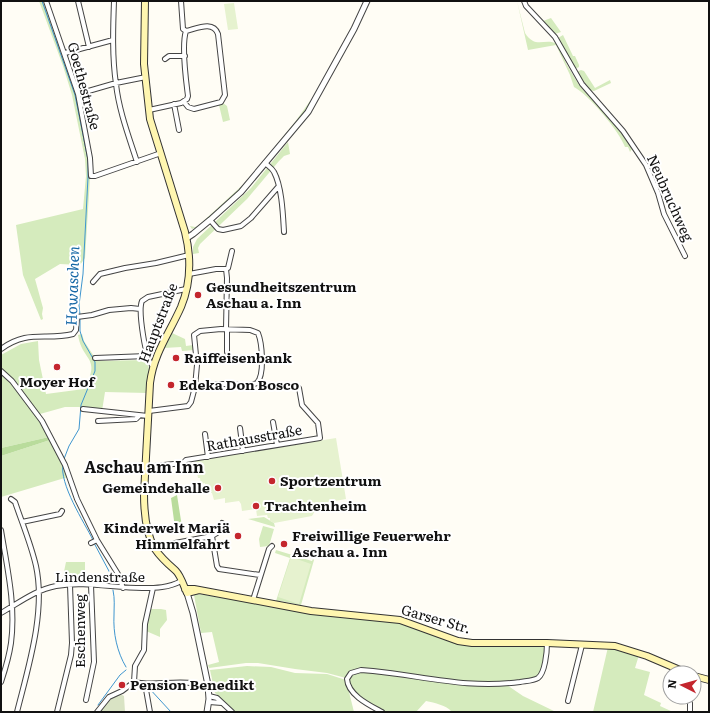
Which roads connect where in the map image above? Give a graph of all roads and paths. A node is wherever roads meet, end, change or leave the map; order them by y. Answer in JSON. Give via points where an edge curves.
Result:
{"nodes":[{"id":1,"x":46,"y":1,"type":"edge"},
{"id":2,"x":78,"y":1,"type":"edge"},
{"id":3,"x":114,"y":1,"type":"edge"},
{"id":4,"x":144,"y":1,"type":"edge"},
{"id":5,"x":181,"y":1,"type":"edge"},
{"id":6,"x":367,"y":1,"type":"edge"},
{"id":7,"x":524,"y":1,"type":"edge"},
{"id":8,"x":186,"y":31,"type":"junction"},
{"id":9,"x":113,"y":40,"type":"junction"},
{"id":10,"x":89,"y":47,"type":"junction"},
{"id":11,"x":65,"y":53,"type":"junction"},
{"id":12,"x":184,"y":56,"type":"junction"},
{"id":13,"x":165,"y":59,"type":"dead end"},
{"id":14,"x":146,"y":77,"type":"junction"},
{"id":15,"x":116,"y":83,"type":"junction"},
{"id":16,"x":78,"y":94,"type":"junction"},
{"id":17,"x":184,"y":102,"type":"junction"},
{"id":18,"x":174,"y":104,"type":"junction"},
{"id":19,"x":149,"y":110,"type":"junction"},
{"id":20,"x":180,"y":130,"type":"dead end"},
{"id":21,"x":161,"y":153,"type":"junction"},
{"id":22,"x":137,"y":162,"type":"junction"},
{"id":23,"x":265,"y":163,"type":"junction"},
{"id":24,"x":278,"y":187,"type":"junction"},
{"id":25,"x":210,"y":220,"type":"junction"},
{"id":26,"x":284,"y":232,"type":"dead end"},
{"id":27,"x":186,"y":235,"type":"junction"},
{"id":28,"x":232,"y":252,"type":"dead end"},
{"id":29,"x":188,"y":254,"type":"junction"},
{"id":30,"x":685,"y":256,"type":"dead end"},
{"id":31,"x":226,"y":269,"type":"junction"},
{"id":32,"x":189,"y":274,"type":"junction"},
{"id":33,"x":93,"y":282,"type":"dead end"},
{"id":34,"x":186,"y":289,"type":"junction"},
{"id":35,"x":140,"y":309,"type":"junction"},
{"id":36,"x":226,"y":329,"type":"junction"},
{"id":37,"x":1,"y":349,"type":"edge"},
{"id":38,"x":227,"y":352,"type":"dead end"},
{"id":39,"x":147,"y":356,"type":"junction"},
{"id":40,"x":95,"y":358,"type":"dead end"},
{"id":41,"x":153,"y":366,"type":"junction"},
{"id":42,"x":1,"y":370,"type":"edge"},
{"id":43,"x":195,"y":387,"type":"junction"},
{"id":44,"x":299,"y":388,"type":"dead end"},
{"id":45,"x":83,"y":410,"type":"dead end"},
{"id":46,"x":148,"y":414,"type":"junction"},
{"id":47,"x":139,"y":416,"type":"junction"},
{"id":48,"x":98,"y":421,"type":"dead end"},
{"id":49,"x":273,"y":422,"type":"dead end"},
{"id":50,"x":240,"y":428,"type":"dead end"},
{"id":51,"x":205,"y":434,"type":"dead end"},
{"id":52,"x":277,"y":445,"type":"junction"},
{"id":53,"x":244,"y":451,"type":"junction"},
{"id":54,"x":208,"y":456,"type":"junction"},
{"id":55,"x":146,"y":467,"type":"junction"},
{"id":56,"x":11,"y":499,"type":"dead end"},
{"id":57,"x":62,"y":511,"type":"dead end"},
{"id":58,"x":22,"y":522,"type":"junction"},
{"id":59,"x":222,"y":523,"type":"dead end"},
{"id":60,"x":1,"y":530,"type":"edge"},
{"id":61,"x":212,"y":536,"type":"junction"},
{"id":62,"x":272,"y":546,"type":"dead end"},
{"id":63,"x":154,"y":547,"type":"junction"},
{"id":64,"x":260,"y":575,"type":"junction"},
{"id":65,"x":180,"y":580,"type":"junction"},
{"id":66,"x":70,"y":585,"type":"junction"},
{"id":67,"x":91,"y":585,"type":"junction"},
{"id":68,"x":123,"y":588,"type":"junction"},
{"id":69,"x":153,"y":588,"type":"junction"},
{"id":70,"x":39,"y":591,"type":"junction"},
{"id":71,"x":186,"y":592,"type":"junction"},
{"id":72,"x":253,"y":600,"type":"junction"},
{"id":73,"x":12,"y":607,"type":"junction"},
{"id":74,"x":1,"y":613,"type":"edge"},
{"id":75,"x":547,"y":643,"type":"junction"},
{"id":76,"x":582,"y":645,"type":"junction"},
{"id":77,"x":668,"y":665,"type":"edge"},
{"id":78,"x":207,"y":680,"type":"junction"},
{"id":79,"x":1,"y":682,"type":"edge"},
{"id":80,"x":134,"y":682,"type":"junction"},
{"id":81,"x":144,"y":684,"type":"junction"},
{"id":82,"x":197,"y":684,"type":"junction"},
{"id":83,"x":209,"y":693,"type":"junction"},
{"id":84,"x":86,"y":700,"type":"dead end"},
{"id":85,"x":568,"y":701,"type":"dead end"},
{"id":86,"x":209,"y":702,"type":"junction"},
{"id":87,"x":223,"y":703,"type":"junction"},
{"id":88,"x":17,"y":712,"type":"edge"},
{"id":89,"x":57,"y":712,"type":"edge"},
{"id":90,"x":97,"y":712,"type":"edge"},
{"id":91,"x":150,"y":712,"type":"edge"},
{"id":92,"x":207,"y":712,"type":"edge"},
{"id":93,"x":232,"y":712,"type":"edge"},
{"id":94,"x":382,"y":712,"type":"edge"}],
"edges":[{"from":1,"to":11,"type":"street","name":"Goethestraße"},
{"from":2,"to":10,"type":"street"},
{"from":3,"to":9,"type":"street"},
{"from":4,"to":14,"type":"main road","name":"Hauptstraße"},
{"from":5,"to":8,"type":"street","via":[[183,29]]},
{"from":6,"to":23,"type":"street","via":[[312,106]]},
{"from":7,"to":30,"type":"street","name":"Neubruchweg","via":[[554,37],[590,95],[623,131],[646,165],[664,214]]},
{"from":8,"to":12,"type":"street"},
{"from":8,"to":17,"type":"street","via":[[211,26],[217,31],[221,43],[225,95],[223,100],[217,103],[194,109]]},
{"from":9,"to":10,"type":"street"},
{"from":9,"to":15,"type":"street"},
{"from":10,"to":11,"type":"street"},
{"from":11,"to":16,"type":"street","name":"Goethestraße"},
{"from":12,"to":13,"type":"street","via":[[169,56]]},
{"from":12,"to":17,"type":"street","via":[[188,96]]},
{"from":14,"to":15,"type":"street"},
{"from":14,"to":19,"type":"main road","name":"Hauptstraße"},
{"from":15,"to":16,"type":"street"},
{"from":15,"to":22,"type":"street"},
{"from":16,"to":22,"type":"street","name":"Goethestraße","via":[[91,176]]},
{"from":17,"to":18,"type":"street"},
{"from":18,"to":19,"type":"street"},
{"from":18,"to":20,"type":"street"},
{"from":19,"to":21,"type":"main road","name":"Hauptstraße"},
{"from":21,"to":22,"type":"street"},
{"from":21,"to":27,"type":"main road","name":"Hauptstraße"},
{"from":23,"to":24,"type":"street","via":[[273,170]]},
{"from":23,"to":25,"type":"street","via":[[241,192]]},
{"from":24,"to":25,"type":"street","via":[[241,226],[223,230],[218,229]]},
{"from":24,"to":26,"type":"street"},
{"from":25,"to":27,"type":"street"},
{"from":27,"to":29,"type":"main road","name":"Hauptstraße"},
{"from":28,"to":31,"type":"street"},
{"from":29,"to":32,"type":"main road","name":"Hauptstraße"},
{"from":29,"to":33,"type":"street","via":[[100,274]]},
{"from":31,"to":32,"type":"street"},
{"from":31,"to":36,"type":"street"},
{"from":32,"to":34,"type":"main road","name":"Hauptstraße"},
{"from":34,"to":35,"type":"street","via":[[148,297],[142,301]]},
{"from":34,"to":41,"type":"main road","name":"Hauptstraße","via":[[181,307]]},
{"from":35,"to":37,"type":"street","via":[[109,310],[92,316],[77,317],[76,330],[73,334],[25,338]]},
{"from":35,"to":39,"type":"street"},
{"from":36,"to":38,"type":"street"},
{"from":36,"to":43,"type":"street","via":[[200,331],[194,335],[197,366]]},
{"from":36,"to":43,"type":"street","via":[[258,333],[261,355],[260,380],[253,385],[219,384]]},
{"from":39,"to":40,"type":"street"},
{"from":39,"to":41,"type":"street"},
{"from":41,"to":46,"type":"main road","name":"Hauptstraße"},
{"from":42,"to":68,"type":"street","via":[[39,416],[65,465],[95,541],[118,574]]},
{"from":43,"to":46,"type":"street","via":[[188,406]]},
{"from":44,"to":52,"type":"street","name":"Rathausstraße","via":[[302,405],[318,423],[320,438]]},
{"from":45,"to":47,"type":"street"},
{"from":46,"to":47,"type":"street"},
{"from":46,"to":55,"type":"main road","name":"Hauptstraße"},
{"from":47,"to":48,"type":"street"},
{"from":49,"to":52,"type":"street"},
{"from":50,"to":53,"type":"street"},
{"from":51,"to":54,"type":"street"},
{"from":52,"to":53,"type":"street","name":"Rathausstraße"},
{"from":53,"to":54,"type":"street","name":"Rathausstraße"},
{"from":54,"to":55,"type":"street","name":"Rathausstraße"},
{"from":55,"to":63,"type":"main road","name":"Hauptstraße","via":[[145,510]]},
{"from":56,"to":58,"type":"street"},
{"from":57,"to":58,"type":"street","via":[[60,514]]},
{"from":58,"to":70,"type":"street","via":[[36,567]]},
{"from":59,"to":61,"type":"street","via":[[217,533]]},
{"from":60,"to":73,"type":"street"},
{"from":61,"to":63,"type":"street"},
{"from":61,"to":64,"type":"street","via":[[219,569]]},
{"from":62,"to":64,"type":"street","via":[[268,549]]},
{"from":63,"to":65,"type":"main road","name":"Hauptstraße"},
{"from":64,"to":72,"type":"street"},
{"from":65,"to":69,"type":"street","name":"Lindenstraße","via":[[170,586]]},
{"from":65,"to":71,"type":"main road","name":"Hauptstraße"},
{"from":66,"to":67,"type":"street","name":"Lindenstraße"},
{"from":66,"to":70,"type":"street","name":"Lindenstraße"},
{"from":66,"to":89,"type":"street","via":[[72,643]]},
{"from":67,"to":68,"type":"street","name":"Lindenstraße"},
{"from":67,"to":84,"type":"street","name":"Eschenweg","via":[[94,662]]},
{"from":68,"to":69,"type":"street","name":"Lindenstraße"},
{"from":69,"to":80,"type":"street","via":[[145,624],[144,650],[135,666]]},
{"from":70,"to":73,"type":"street","name":"Lindenstraße"},
{"from":70,"to":88,"type":"street","via":[[34,640]]},
{"from":71,"to":72,"type":"main road","name":"Garser Str.","via":[[190,588]]},
{"from":71,"to":78,"type":"street","name":"Hauptstraße"},
{"from":72,"to":75,"type":"main road","name":"Garser Str.","via":[[311,611],[400,620],[472,643]]},
{"from":73,"to":74,"type":"street","name":"Lindenstraße"},
{"from":73,"to":79,"type":"street","via":[[11,645]]},
{"from":75,"to":76,"type":"main road","name":"Garser Str."},
{"from":75,"to":94,"type":"street","via":[[541,675],[534,680],[480,685],[373,671],[361,670],[351,673],[347,679],[350,690]]},
{"from":76,"to":77,"type":"main road","name":"Garser Str.","via":[[622,648]]},
{"from":76,"to":85,"type":"street"},
{"from":78,"to":82,"type":"street"},
{"from":78,"to":83,"type":"street","name":"Hauptstraße"},
{"from":80,"to":81,"type":"street"},
{"from":80,"to":90,"type":"street","via":[[109,697]]},
{"from":81,"to":82,"type":"street"},
{"from":81,"to":91,"type":"street"},
{"from":82,"to":83,"type":"street"},
{"from":83,"to":86,"type":"street","name":"Hauptstraße"},
{"from":83,"to":87,"type":"street"},
{"from":86,"to":87,"type":"street"},
{"from":86,"to":92,"type":"street","name":"Hauptstraße"},
{"from":87,"to":93,"type":"street"}]}
